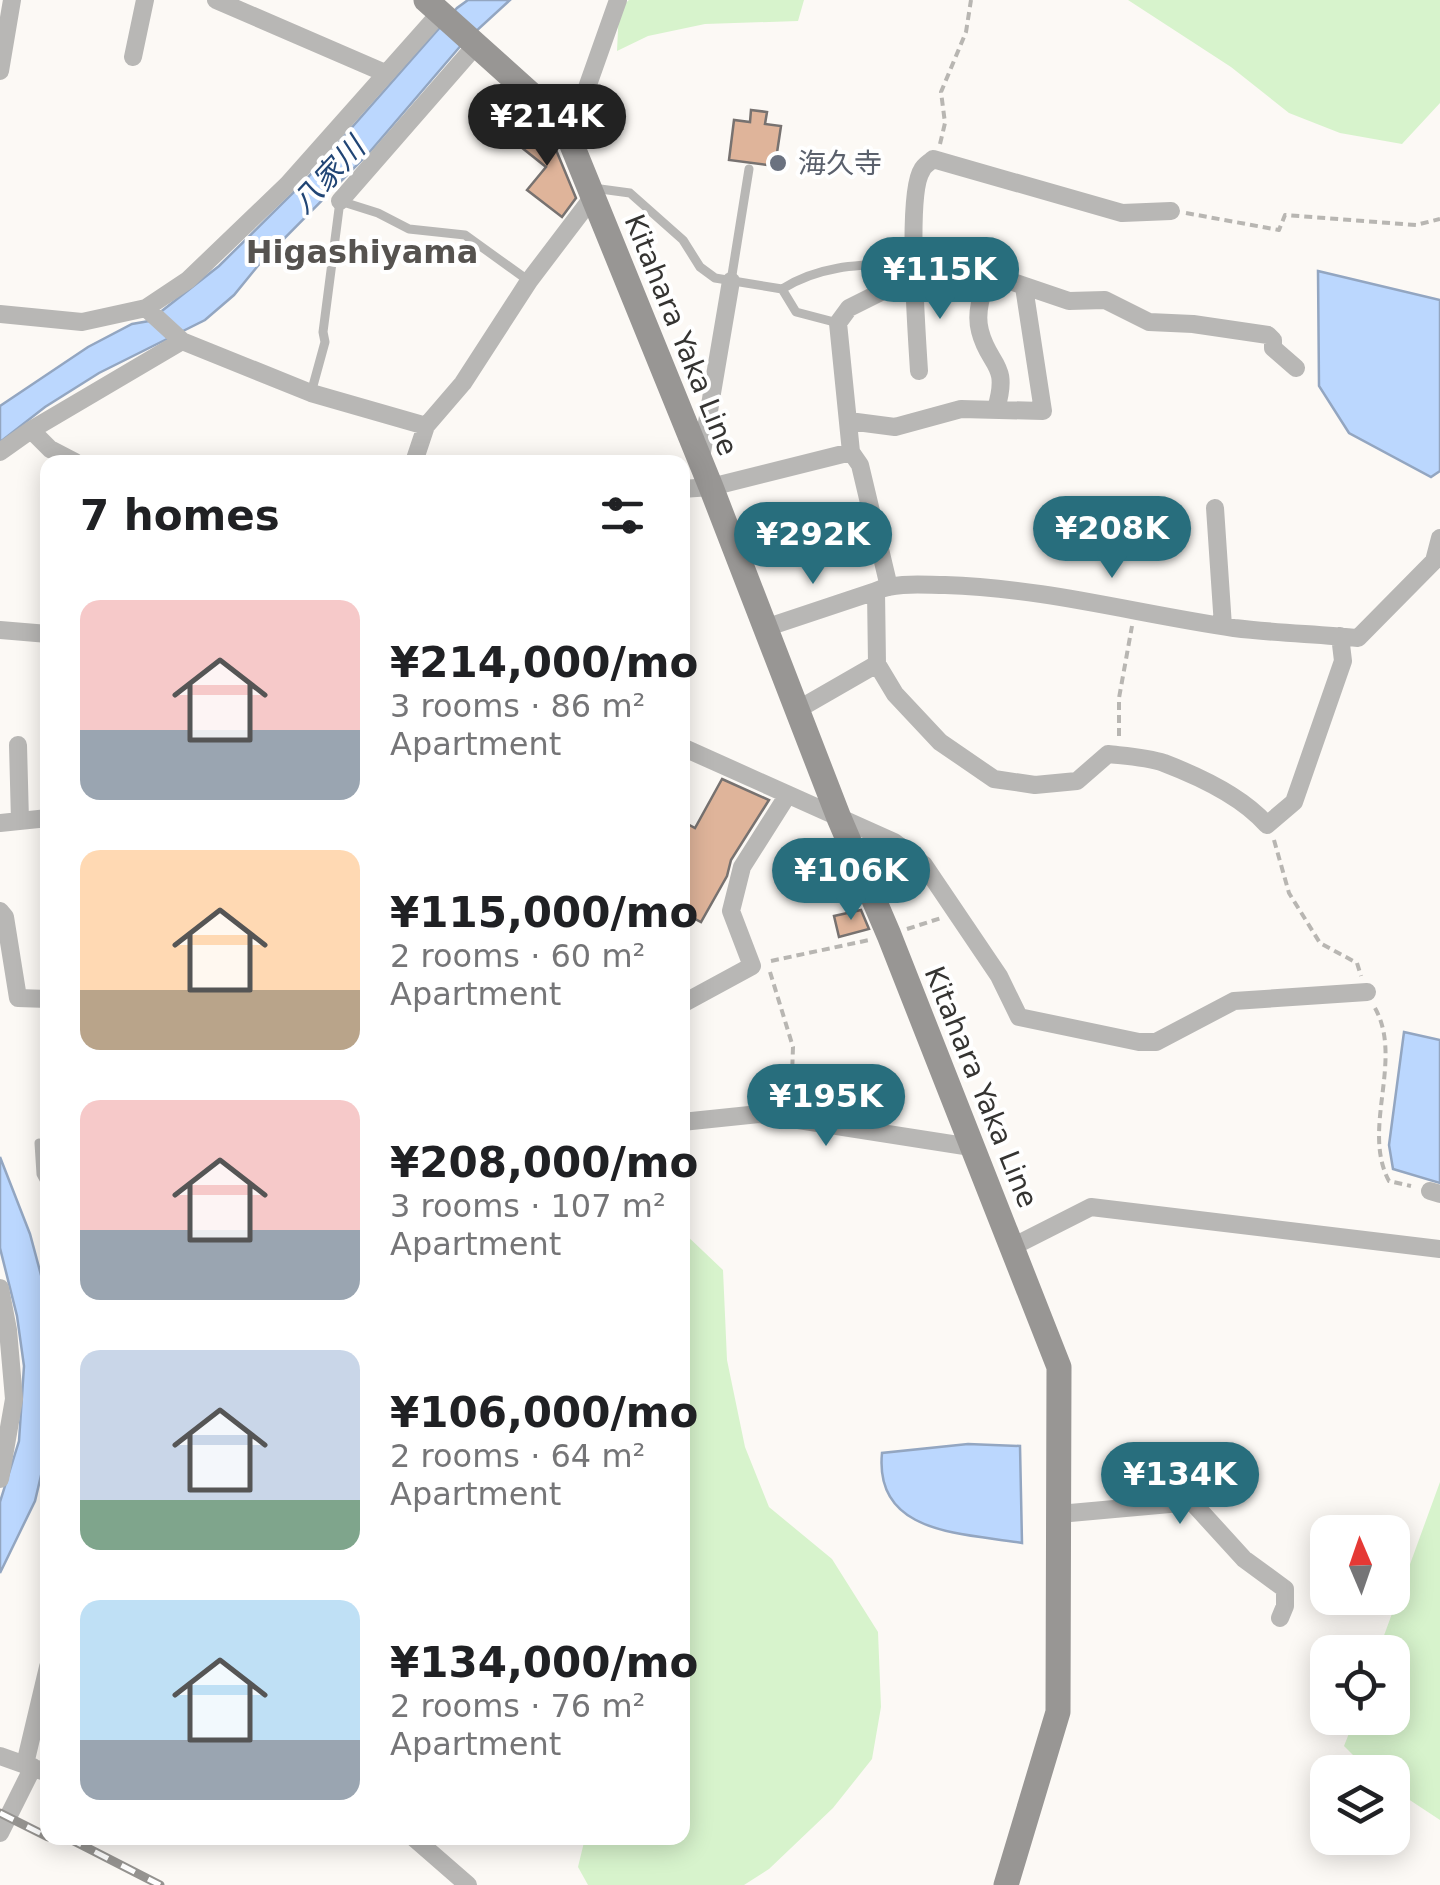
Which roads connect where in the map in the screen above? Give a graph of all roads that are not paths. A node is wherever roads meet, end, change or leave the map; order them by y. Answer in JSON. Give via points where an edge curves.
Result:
{"nodes":[{"id":1,"x":12,"y":0,"type":"edge"},
{"id":2,"x":145,"y":0,"type":"edge"},
{"id":3,"x":216,"y":0,"type":"edge"},
{"id":4,"x":270,"y":0,"type":"edge"},
{"id":5,"x":618,"y":0,"type":"edge"},
{"id":6,"x":433,"y":6,"type":"edge"},
{"id":7,"x":260,"y":20,"type":"junction"},
{"id":8,"x":477,"y":44,"type":"junction"},
{"id":9,"x":133,"y":57,"type":"dead end"},
{"id":10,"x":0,"y":70,"type":"edge"},
{"id":11,"x":385,"y":73,"type":"junction"},
{"id":12,"x":563,"y":123,"type":"junction"},
{"id":13,"x":749,"y":168,"type":"dead end"},
{"id":14,"x":590,"y":192,"type":"junction"},
{"id":15,"x":340,"y":202,"type":"junction"},
{"id":16,"x":1172,"y":210,"type":"road end"},
{"id":17,"x":914,"y":261,"type":"junction"},
{"id":18,"x":988,"y":274,"type":"junction"},
{"id":19,"x":529,"y":281,"type":"junction"},
{"id":20,"x":731,"y":281,"type":"junction"},
{"id":21,"x":1024,"y":287,"type":"junction"},
{"id":22,"x":782,"y":289,"type":"junction"},
{"id":23,"x":146,"y":308,"type":"junction"},
{"id":24,"x":0,"y":314,"type":"edge"},
{"id":25,"x":838,"y":323,"type":"junction"},
{"id":26,"x":182,"y":340,"type":"junction"},
{"id":27,"x":1296,"y":368,"type":"dead end"},
{"id":28,"x":918,"y":371,"type":"dead end"},
{"id":29,"x":311,"y":392,"type":"junction"},
{"id":30,"x":996,"y":409,"type":"junction"},
{"id":31,"x":849,"y":421,"type":"junction"},
{"id":32,"x":426,"y":426,"type":"junction"},
{"id":33,"x":31,"y":430,"type":"junction"},
{"id":34,"x":0,"y":452,"type":"edge"},
{"id":35,"x":851,"y":452,"type":"junction"},
{"id":36,"x":63,"y":455,"type":"edge"},
{"id":37,"x":416,"y":455,"type":"edge"},
{"id":38,"x":700,"y":461,"type":"junction"},
{"id":39,"x":711,"y":487,"type":"junction"},
{"id":40,"x":690,"y":488,"type":"edge"},
{"id":41,"x":1215,"y":508,"type":"dead end"},
{"id":42,"x":1440,"y":538,"type":"edge"},
{"id":43,"x":883,"y":589,"type":"junction"},
{"id":44,"x":1223,"y":626,"type":"junction"},
{"id":45,"x":765,"y":628,"type":"junction"},
{"id":46,"x":0,"y":630,"type":"edge"},
{"id":47,"x":40,"y":633,"type":"edge"},
{"id":48,"x":1340,"y":636,"type":"junction"},
{"id":49,"x":877,"y":664,"type":"junction"},
{"id":50,"x":797,"y":710,"type":"junction"},
{"id":51,"x":18,"y":744,"type":"dead end"},
{"id":52,"x":690,"y":751,"type":"edge"},
{"id":53,"x":787,"y":796,"type":"junction"},
{"id":54,"x":838,"y":818,"type":"junction"},
{"id":55,"x":40,"y":819,"type":"edge"},
{"id":56,"x":20,"y":821,"type":"junction"},
{"id":57,"x":0,"y":823,"type":"edge"},
{"id":58,"x":0,"y":911,"type":"edge"},
{"id":59,"x":1366,"y":992,"type":"road end"},
{"id":60,"x":40,"y":999,"type":"edge"},
{"id":61,"x":690,"y":1000,"type":"edge"},
{"id":62,"x":690,"y":1121,"type":"edge"},
{"id":63,"x":39,"y":1143,"type":"dead end"},
{"id":64,"x":971,"y":1147,"type":"junction"},
{"id":65,"x":40,"y":1158,"type":"edge"},
{"id":66,"x":1012,"y":1247,"type":"junction"},
{"id":67,"x":1440,"y":1249,"type":"edge"},
{"id":68,"x":0,"y":1288,"type":"edge"},
{"id":69,"x":4,"y":1329,"type":"edge"},
{"id":70,"x":3,"y":1451,"type":"edge"},
{"id":71,"x":0,"y":1479,"type":"edge"},
{"id":72,"x":1059,"y":1514,"type":"junction"},
{"id":73,"x":1280,"y":1618,"type":"dead end"},
{"id":74,"x":40,"y":1729,"type":"edge"},
{"id":75,"x":0,"y":1756,"type":"edge"},
{"id":76,"x":35,"y":1768,"type":"edge"},
{"id":77,"x":0,"y":1833,"type":"edge"},
{"id":78,"x":422,"y":1845,"type":"edge"},
{"id":79,"x":468,"y":1885,"type":"edge"},
{"id":80,"x":1006,"y":1885,"type":"edge"}],
"edges":[{"from":1,"to":10,"type":"street"},
{"from":2,"to":9,"type":"street"},
{"from":3,"to":7,"type":"street"},
{"from":4,"to":7,"type":"street"},
{"from":5,"to":12,"type":"street","via":[[584,96]]},
{"from":6,"to":8,"type":"main road","name":"Kitahara Yaka Line"},
{"from":6,"to":11,"type":"street"},
{"from":7,"to":11,"type":"street"},
{"from":8,"to":12,"type":"main road","name":"Kitahara Yaka Line"},
{"from":8,"to":15,"type":"street"},
{"from":11,"to":23,"type":"street","via":[[262,210],[188,280]]},
{"from":12,"to":14,"type":"main road","name":"Kitahara Yaka Line"},
{"from":13,"to":20,"type":"lane"},
{"from":14,"to":19,"type":"street"},
{"from":14,"to":20,"type":"lane","via":[[630,192],[700,266]]},
{"from":14,"to":38,"type":"main road","name":"Kitahara Yaka Line"},
{"from":15,"to":19,"type":"lane","via":[[410,230],[465,235]]},
{"from":15,"to":29,"type":"lane","via":[[325,342]]},
{"from":16,"to":17,"type":"street","via":[[1122,213],[933,159],[918,181]]},
{"from":17,"to":18,"type":"street"},
{"from":17,"to":22,"type":"lane","via":[[818,270]]},
{"from":17,"to":25,"type":"street"},
{"from":17,"to":28,"type":"street"},
{"from":18,"to":21,"type":"street"},
{"from":18,"to":30,"type":"street","via":[[979,330],[1002,381]]},
{"from":19,"to":32,"type":"street","via":[[463,383]]},
{"from":20,"to":22,"type":"lane"},
{"from":20,"to":38,"type":"street"},
{"from":21,"to":27,"type":"street","via":[[1069,301],[1105,300],[1149,322],[1268,335]]},
{"from":21,"to":30,"type":"street","via":[[1043,411]]},
{"from":22,"to":25,"type":"lane","via":[[796,312]]},
{"from":23,"to":24,"type":"street","via":[[82,322]]},
{"from":23,"to":26,"type":"street"},
{"from":25,"to":31,"type":"street"},
{"from":26,"to":29,"type":"street"},
{"from":26,"to":33,"type":"street"},
{"from":29,"to":32,"type":"street"},
{"from":30,"to":31,"type":"street","via":[[962,409],[895,427]]},
{"from":31,"to":35,"type":"street"},
{"from":32,"to":37,"type":"street"},
{"from":33,"to":34,"type":"street"},
{"from":33,"to":36,"type":"street"},
{"from":35,"to":39,"type":"street"},
{"from":35,"to":43,"type":"street","via":[[860,465]]},
{"from":38,"to":39,"type":"main road","name":"Kitahara Yaka Line"},
{"from":39,"to":40,"type":"street"},
{"from":39,"to":45,"type":"main road","name":"Kitahara Yaka Line"},
{"from":41,"to":44,"type":"street"},
{"from":42,"to":48,"type":"street","via":[[1434,560],[1358,638]]},
{"from":43,"to":44,"type":"street","via":[[986,586]]},
{"from":43,"to":45,"type":"street"},
{"from":43,"to":49,"type":"street"},
{"from":44,"to":48,"type":"street"},
{"from":45,"to":50,"type":"main road","name":"Kitahara Yaka Line"},
{"from":46,"to":47,"type":"street"},
{"from":48,"to":49,"type":"street","via":[[1343,661],[1294,802],[1267,825],[1208,784],[1161,762],[1108,754],[1077,781],[1034,785],[994,779],[940,742]]},
{"from":49,"to":50,"type":"street"},
{"from":50,"to":54,"type":"main road","name":"Kitahara Yaka Line"},
{"from":51,"to":56,"type":"street"},
{"from":52,"to":53,"type":"street"},
{"from":53,"to":54,"type":"street"},
{"from":53,"to":61,"type":"street","via":[[742,866],[731,911],[752,966]]},
{"from":54,"to":59,"type":"street","via":[[894,842],[924,864],[1019,1017],[1156,1042],[1234,1001]]},
{"from":54,"to":64,"type":"main road","name":"Kitahara Yaka Line"},
{"from":55,"to":56,"type":"street"},
{"from":56,"to":57,"type":"street"},
{"from":58,"to":60,"type":"street","via":[[18,998]]},
{"from":62,"to":64,"type":"street","via":[[759,1114]]},
{"from":63,"to":65,"type":"lane"},
{"from":64,"to":66,"type":"main road","name":"Kitahara Yaka Line"},
{"from":66,"to":67,"type":"street","via":[[1090,1207]]},
{"from":66,"to":72,"type":"main road","name":"Kitahara Yaka Line","via":[[1059,1367]]},
{"from":68,"to":69,"type":"street"},
{"from":69,"to":70,"type":"street","via":[[14,1400]]},
{"from":70,"to":71,"type":"street"},
{"from":72,"to":73,"type":"street","via":[[1192,1502],[1244,1559],[1285,1589]]},
{"from":72,"to":80,"type":"main road","name":"Kitahara Yaka Line","via":[[1058,1712]]},
{"from":74,"to":76,"type":"street"},
{"from":75,"to":76,"type":"street"},
{"from":76,"to":77,"type":"street"},
{"from":78,"to":79,"type":"street"}]}
